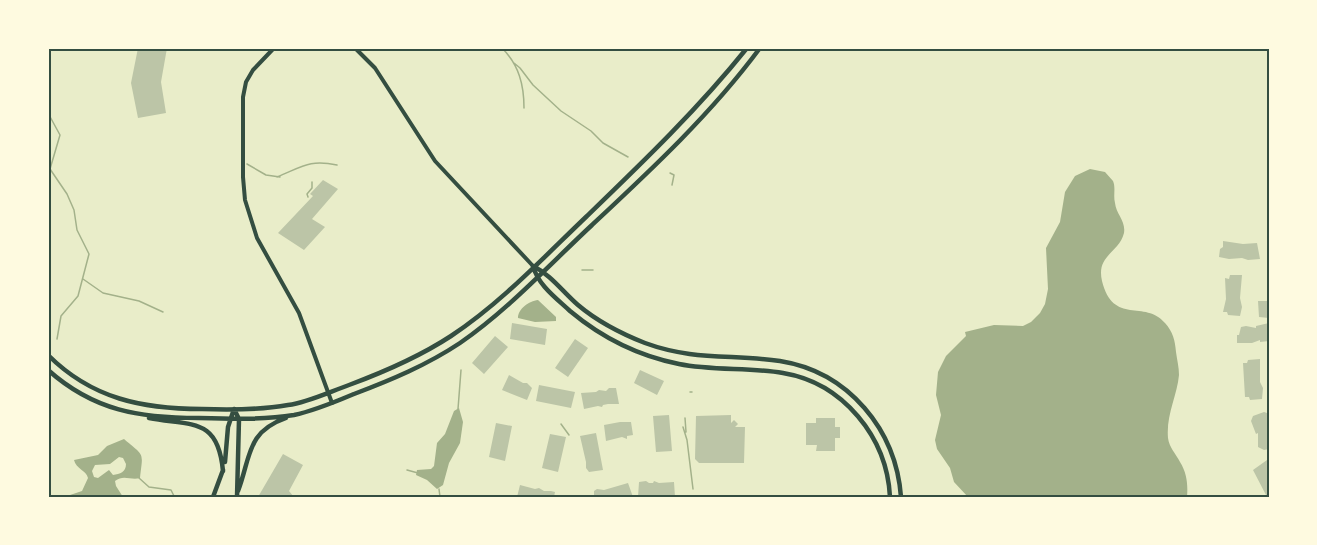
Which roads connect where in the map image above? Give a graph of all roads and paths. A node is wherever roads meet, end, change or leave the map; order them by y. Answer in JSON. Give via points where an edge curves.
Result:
{"nodes":[{"id":1,"x":274,"y":48,"type":"edge"},
{"id":2,"x":355,"y":48,"type":"edge"},
{"id":3,"x":747,"y":48,"type":"edge"},
{"id":4,"x":760,"y":48,"type":"edge"},
{"id":5,"x":533,"y":266,"type":"junction"},
{"id":6,"x":543,"y":271,"type":"junction"},
{"id":7,"x":536,"y":278,"type":"junction"},
{"id":8,"x":48,"y":355,"type":"edge"},
{"id":9,"x":48,"y":370,"type":"edge"},
{"id":10,"x":328,"y":393,"type":"junction"},
{"id":11,"x":332,"y":403,"type":"junction"},
{"id":12,"x":234,"y":409,"type":"junction"},
{"id":13,"x":135,"y":415,"type":"junction"},
{"id":14,"x":295,"y":415,"type":"junction"},
{"id":15,"x":229,"y":419,"type":"junction"},
{"id":16,"x":239,"y":419,"type":"junction"},
{"id":17,"x":223,"y":471,"type":"junction"},
{"id":18,"x":238,"y":494,"type":"edge"},
{"id":19,"x":213,"y":497,"type":"edge"},
{"id":20,"x":890,"y":497,"type":"edge"},
{"id":21,"x":901,"y":497,"type":"edge"}],
"edges":[{"from":1,"to":10,"type":"street","via":[[253,70],[242,99],[246,205],[258,240],[298,312]]},
{"from":2,"to":5,"type":"street","via":[[369,60],[434,159]]},
{"from":3,"to":5,"type":"main road","via":[[660,146]]},
{"from":4,"to":6,"type":"main road","via":[[674,147]]},
{"from":5,"to":6,"type":"main road"},
{"from":5,"to":7,"type":"main road"},
{"from":5,"to":10,"type":"main road","via":[[489,307],[445,340],[408,361]]},
{"from":6,"to":7,"type":"main road"},
{"from":6,"to":21,"type":"main road","via":[[588,313],[641,341],[694,356],[786,362],[831,379],[857,399],[880,428],[895,462]]},
{"from":7,"to":11,"type":"main road","via":[[485,324],[446,352],[402,375]]},
{"from":7,"to":20,"type":"main road","via":[[594,329],[653,357],[695,367],[785,373],[832,392],[856,413],[875,440],[887,470]]},
{"from":8,"to":12,"type":"main road","via":[[85,383],[128,402],[168,409]]},
{"from":9,"to":13,"type":"main road","via":[[94,400]]},
{"from":10,"to":11,"type":"street"},
{"from":10,"to":12,"type":"main road","via":[[289,405]]},
{"from":11,"to":14,"type":"main road"},
{"from":12,"to":15,"type":"main road"},
{"from":12,"to":16,"type":"main road"},
{"from":13,"to":15,"type":"main road"},
{"from":13,"to":17,"type":"main road","via":[[205,429],[218,445]]},
{"from":14,"to":16,"type":"main road"},
{"from":14,"to":18,"type":"main road","via":[[271,423],[257,436]]},
{"from":15,"to":16,"type":"main road"},
{"from":15,"to":17,"type":"main road"},
{"from":16,"to":18,"type":"main road"},
{"from":17,"to":19,"type":"main road"}]}
